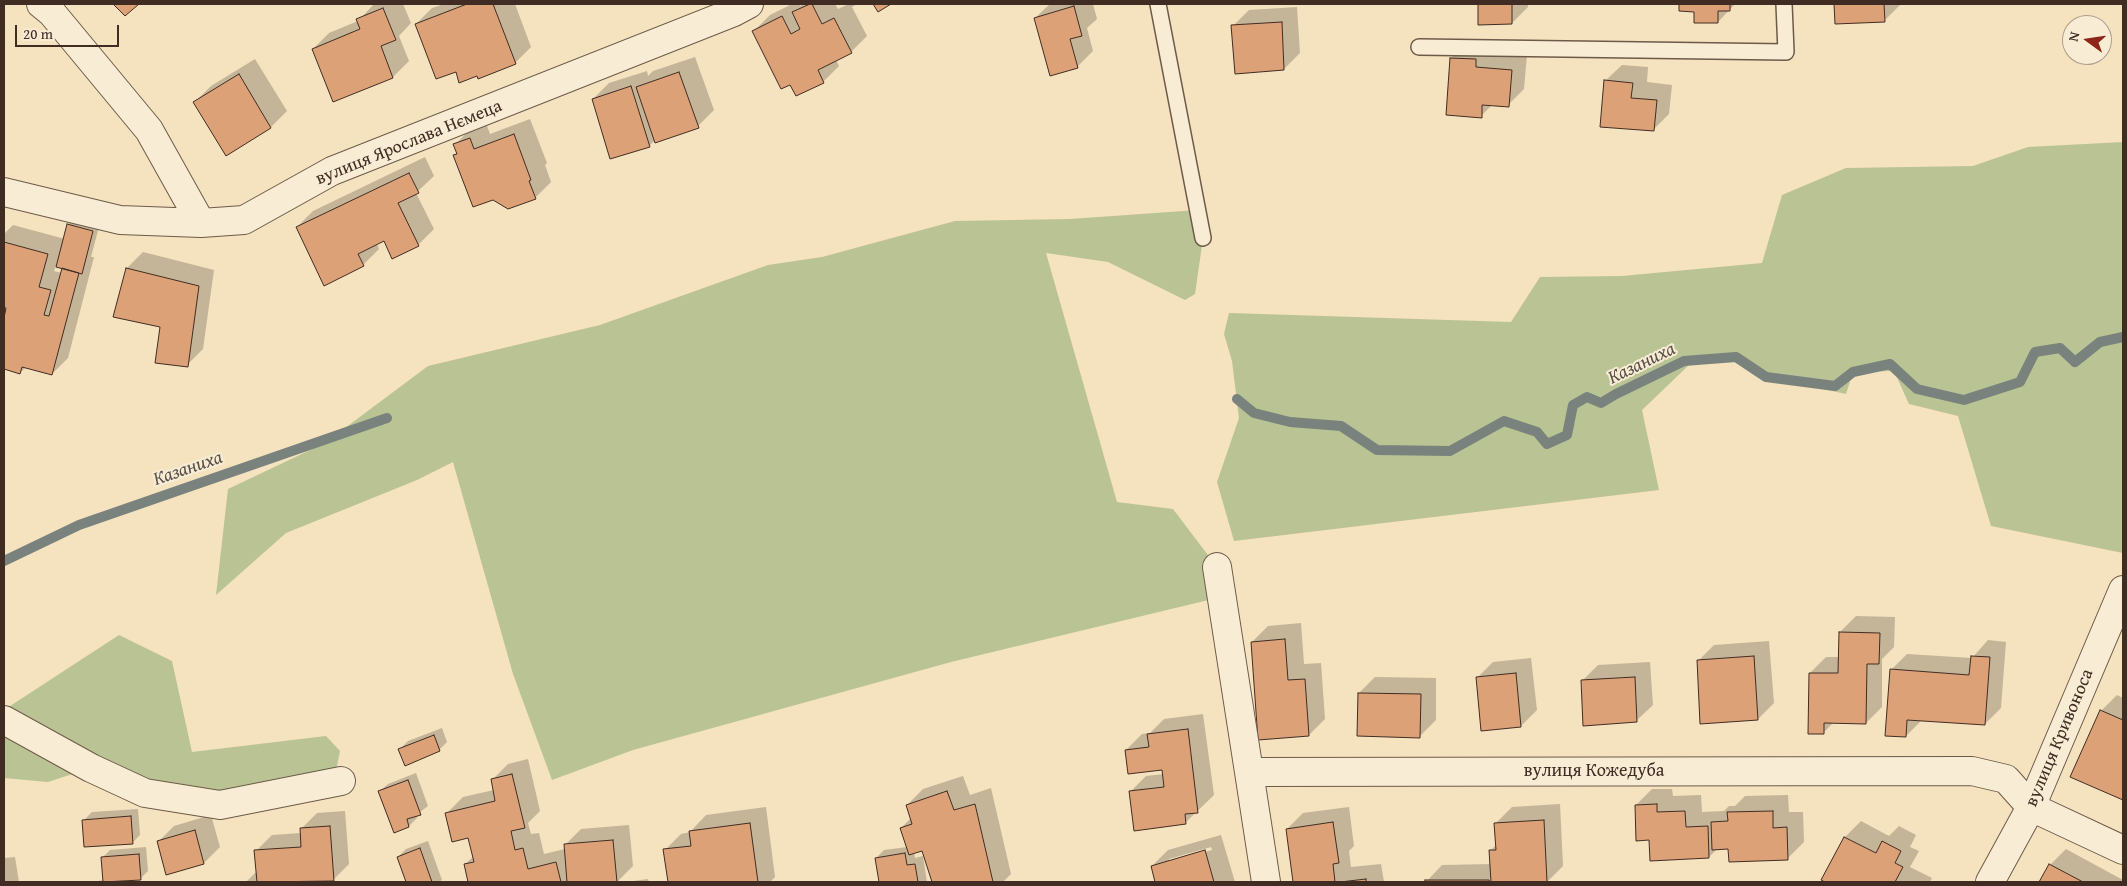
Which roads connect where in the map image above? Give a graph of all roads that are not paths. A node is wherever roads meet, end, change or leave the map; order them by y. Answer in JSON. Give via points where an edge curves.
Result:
{"nodes":[{"id":1,"x":41,"y":4,"type":"edge"},
{"id":2,"x":749,"y":4,"type":"edge"},
{"id":3,"x":1158,"y":4,"type":"edge"},
{"id":4,"x":1784,"y":4,"type":"edge"},
{"id":5,"x":1419,"y":47,"type":"dead end"},
{"id":6,"x":4,"y":192,"type":"edge"},
{"id":7,"x":201,"y":223,"type":"junction"},
{"id":8,"x":1203,"y":238,"type":"dead end"},
{"id":9,"x":1217,"y":567,"type":"dead end"},
{"id":10,"x":2123,"y":590,"type":"edge"},
{"id":11,"x":4,"y":720,"type":"edge"},
{"id":12,"x":1249,"y":772,"type":"junction"},
{"id":13,"x":341,"y":781,"type":"dead end"},
{"id":14,"x":2031,"y":807,"type":"junction"},
{"id":15,"x":2123,"y":850,"type":"edge"},
{"id":16,"x":1266,"y":882,"type":"edge"},
{"id":17,"x":1990,"y":882,"type":"edge"}],
"edges":[{"from":1,"to":7,"type":"street","via":[[149,130]]},
{"from":2,"to":7,"type":"street","name":"вулиця Ярослава Нємеца","via":[[332,171],[244,220]]},
{"from":3,"to":8,"type":"lane"},
{"from":4,"to":5,"type":"lane","via":[[1786,52]]},
{"from":6,"to":7,"type":"street","name":"вулиця Ярослава Нємеца","via":[[120,220]]},
{"from":9,"to":12,"type":"street"},
{"from":10,"to":14,"type":"street","name":"вулиця Кривоноса"},
{"from":11,"to":13,"type":"street","via":[[91,768],[145,793],[220,805]]},
{"from":12,"to":14,"type":"street","name":"вулиця Кожедуба","via":[[1972,771],[2006,779]]},
{"from":12,"to":16,"type":"street"},
{"from":14,"to":15,"type":"street","name":"вулиця Кожедуба"},
{"from":14,"to":17,"type":"street","name":"вулиця Кривоноса"}]}
